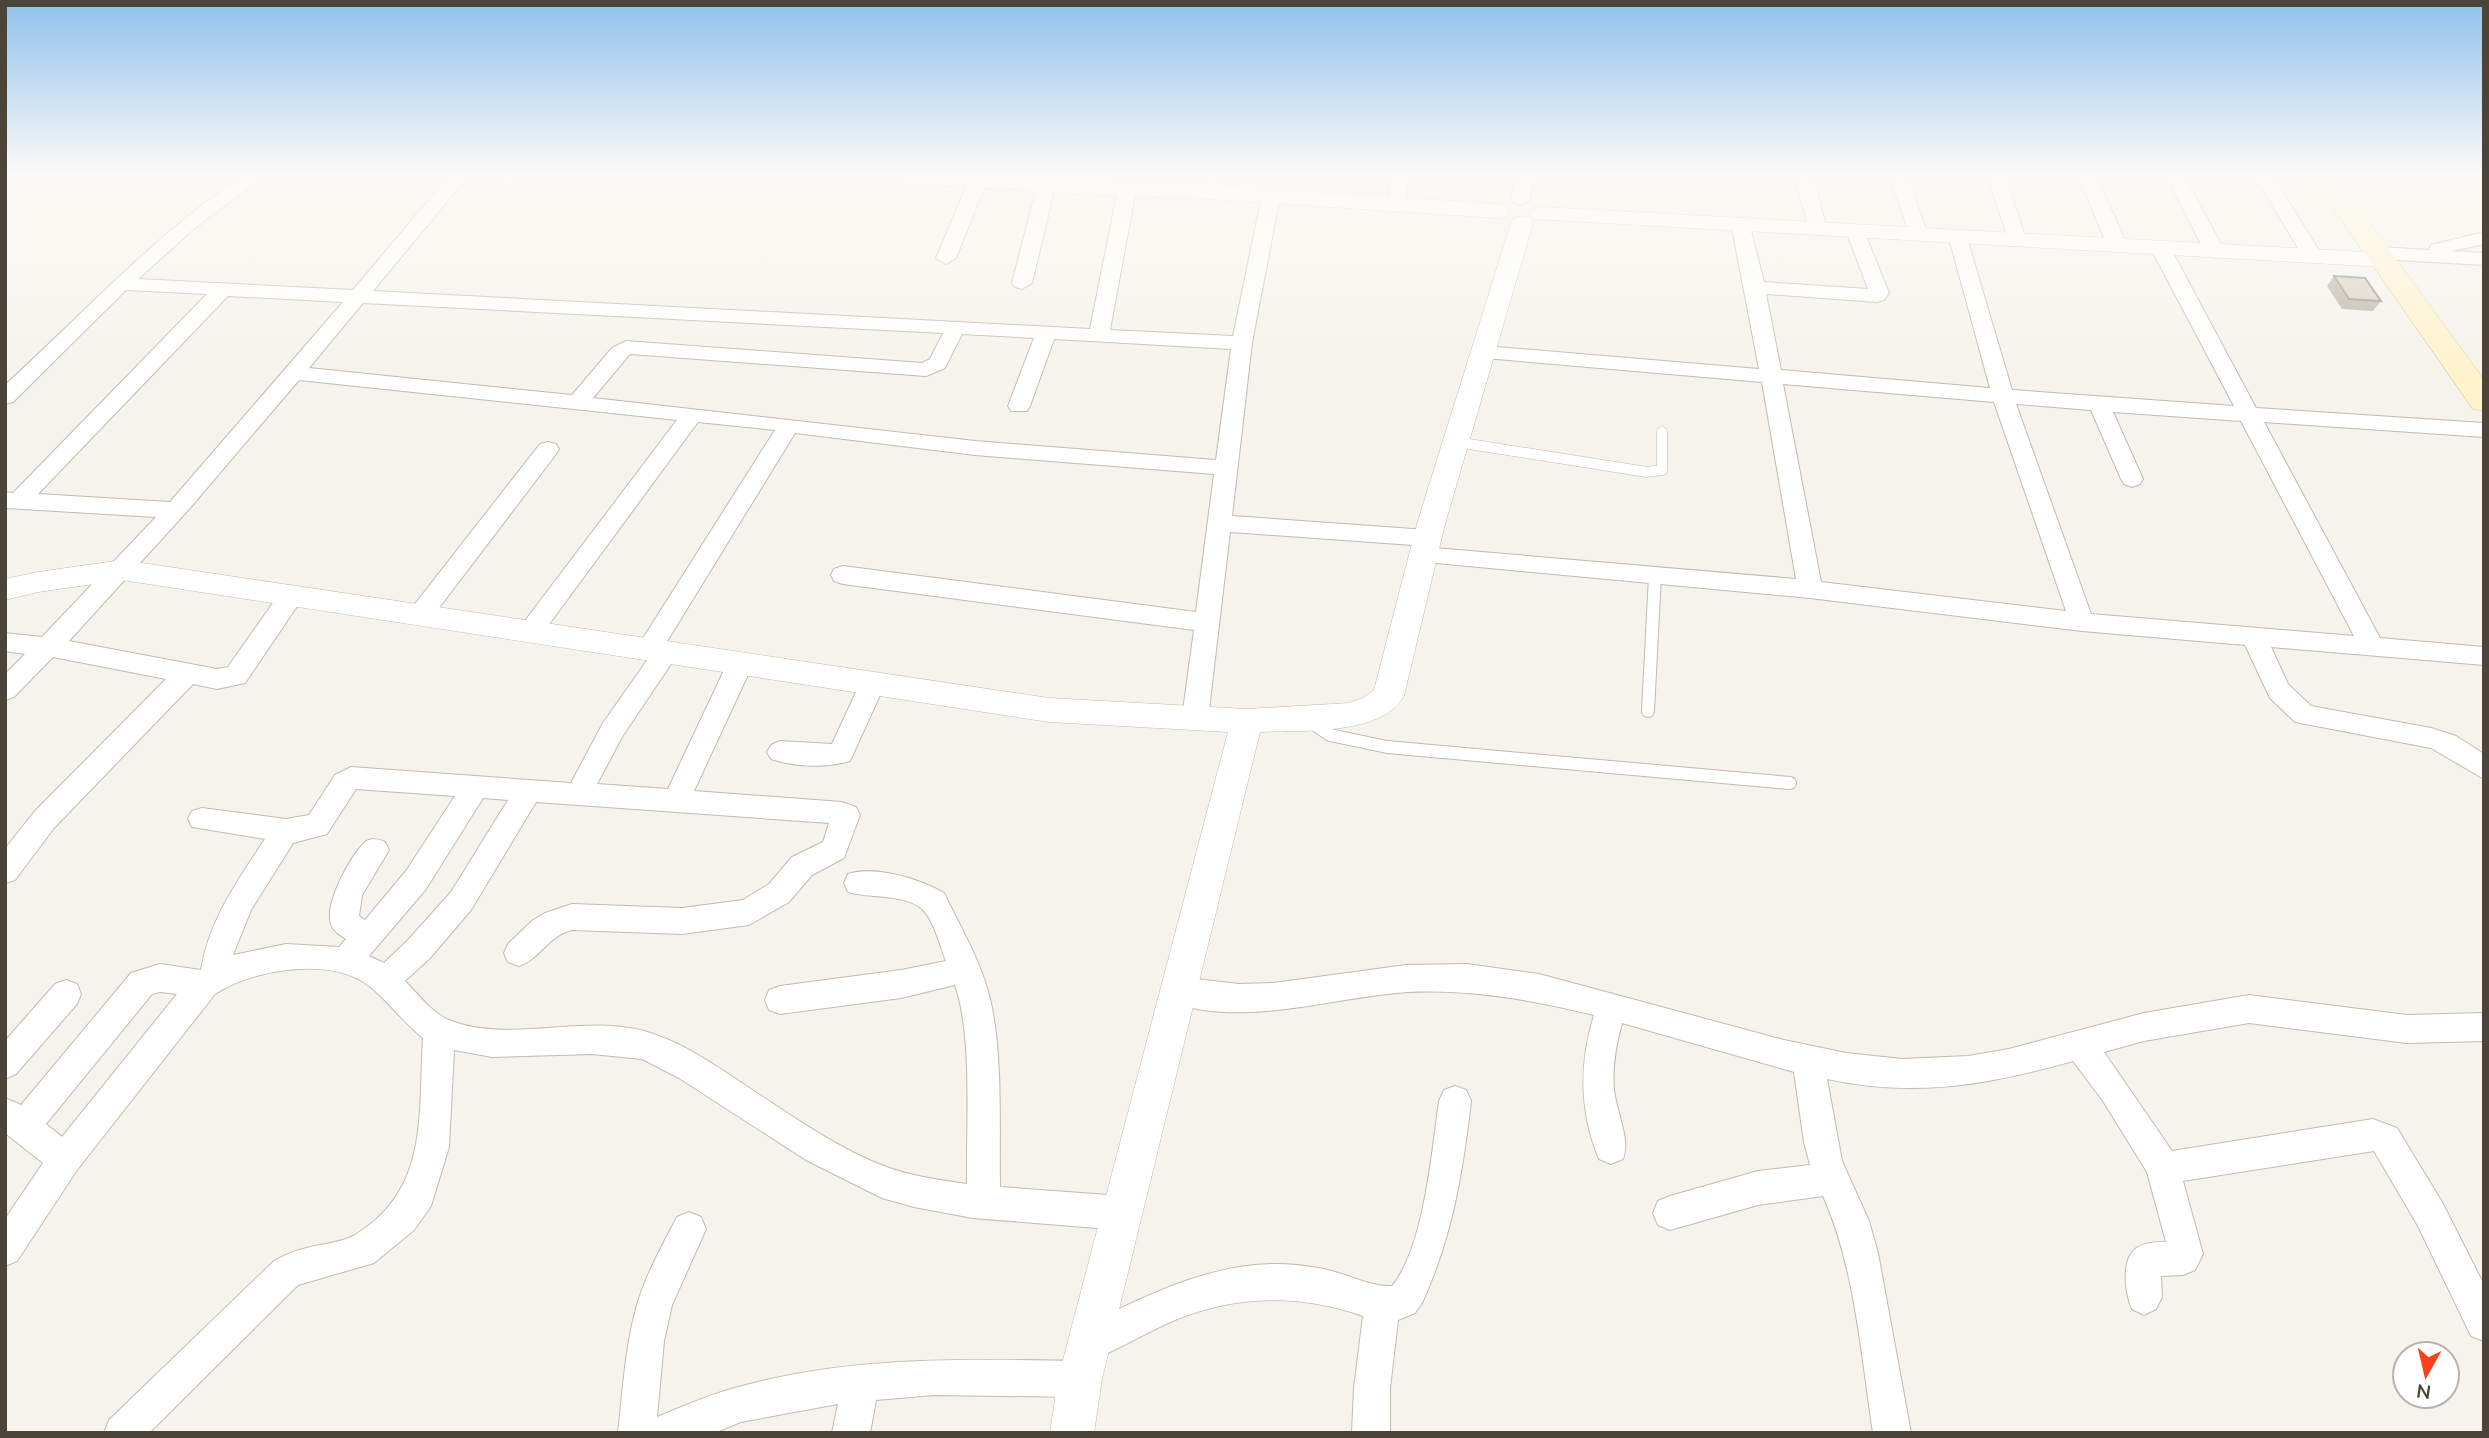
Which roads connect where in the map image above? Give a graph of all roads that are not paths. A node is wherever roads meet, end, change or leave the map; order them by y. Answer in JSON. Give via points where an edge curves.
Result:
{"nodes":[{"id":1,"x":167,"y":242,"type":"edge"},
{"id":2,"x":403,"y":242,"type":"edge"},
{"id":3,"x":953,"y":242,"type":"edge"},
{"id":4,"x":1026,"y":242,"type":"edge"},
{"id":5,"x":1117,"y":242,"type":"edge"},
{"id":6,"x":1262,"y":242,"type":"edge"},
{"id":7,"x":1519,"y":242,"type":"edge"},
{"id":8,"x":1744,"y":242,"type":"edge"},
{"id":9,"x":1858,"y":242,"type":"edge"},
{"id":10,"x":1959,"y":242,"type":"edge"},
{"id":11,"x":2020,"y":242,"type":"edge"},
{"id":12,"x":2116,"y":242,"type":"edge"},
{"id":13,"x":2210,"y":242,"type":"edge"},
{"id":14,"x":2304,"y":242,"type":"edge"},
{"id":15,"x":2372,"y":242,"type":"edge"},
{"id":16,"x":2467,"y":242,"type":"edge"},
{"id":17,"x":2118,"y":247,"type":"junction"},
{"id":18,"x":2161,"y":249,"type":"junction"},
{"id":19,"x":2215,"y":252,"type":"junction"},
{"id":20,"x":2413,"y":255,"type":"junction"},
{"id":21,"x":2382,"y":256,"type":"junction"},
{"id":22,"x":2313,"y":257,"type":"junction"},
{"id":23,"x":946,"y":258,"type":"dead end"},
{"id":24,"x":2484,"y":260,"type":"edge"},
{"id":25,"x":1022,"y":283,"type":"dead end"},
{"id":26,"x":120,"y":284,"type":"junction"},
{"id":27,"x":1755,"y":287,"type":"junction"},
{"id":28,"x":223,"y":289,"type":"junction"},
{"id":29,"x":358,"y":296,"type":"junction"},
{"id":30,"x":955,"y":329,"type":"junction"},
{"id":31,"x":1046,"y":333,"type":"junction"},
{"id":32,"x":1099,"y":336,"type":"junction"},
{"id":33,"x":1242,"y":343,"type":"junction"},
{"id":34,"x":1485,"y":352,"type":"junction"},
{"id":35,"x":295,"y":373,"type":"junction"},
{"id":36,"x":1772,"y":375,"type":"junction"},
{"id":37,"x":7,"y":394,"type":"edge"},
{"id":38,"x":2003,"y":396,"type":"junction"},
{"id":39,"x":2484,"y":402,"type":"edge"},
{"id":40,"x":577,"y":403,"type":"junction"},
{"id":41,"x":2099,"y":404,"type":"junction"},
{"id":42,"x":1019,"y":406,"type":"dead end"},
{"id":43,"x":2248,"y":414,"type":"junction"},
{"id":44,"x":692,"y":415,"type":"junction"},
{"id":45,"x":789,"y":425,"type":"junction"},
{"id":46,"x":2484,"y":430,"type":"edge"},
{"id":47,"x":1662,"y":432,"type":"dead end"},
{"id":48,"x":1457,"y":442,"type":"junction"},
{"id":49,"x":548,"y":449,"type":"dead end"},
{"id":50,"x":1227,"y":467,"type":"junction"},
{"id":51,"x":2132,"y":479,"type":"dead end"},
{"id":52,"x":12,"y":501,"type":"edge"},
{"id":53,"x":175,"y":509,"type":"junction"},
{"id":54,"x":1220,"y":523,"type":"junction"},
{"id":55,"x":1425,"y":546,"type":"junction"},
{"id":56,"x":122,"y":570,"type":"junction"},
{"id":57,"x":843,"y":575,"type":"dead end"},
{"id":58,"x":1655,"y":576,"type":"junction"},
{"id":59,"x":5,"y":577,"type":"edge"},
{"id":60,"x":38,"y":582,"type":"junction"},
{"id":61,"x":1810,"y":589,"type":"junction"},
{"id":62,"x":5,"y":590,"type":"edge"},
{"id":63,"x":291,"y":596,"type":"junction"},
{"id":64,"x":420,"y":615,"type":"junction"},
{"id":65,"x":2082,"y":622,"type":"junction"},
{"id":66,"x":1207,"y":623,"type":"junction"},
{"id":67,"x":530,"y":632,"type":"junction"},
{"id":68,"x":2253,"y":636,"type":"junction"},
{"id":69,"x":5,"y":642,"type":"edge"},
{"id":70,"x":2372,"y":646,"type":"junction"},
{"id":71,"x":49,"y":647,"type":"junction"},
{"id":72,"x":657,"y":651,"type":"junction"},
{"id":73,"x":2484,"y":656,"type":"edge"},
{"id":74,"x":740,"y":664,"type":"junction"},
{"id":75,"x":188,"y":673,"type":"junction"},
{"id":76,"x":872,"y":684,"type":"junction"},
{"id":77,"x":5,"y":690,"type":"edge"},
{"id":78,"x":1648,"y":711,"type":"dead end"},
{"id":79,"x":1195,"y":718,"type":"junction"},
{"id":80,"x":1304,"y":718,"type":"junction"},
{"id":81,"x":1247,"y":721,"type":"junction"},
{"id":82,"x":780,"y":752,"type":"dead end"},
{"id":83,"x":2484,"y":768,"type":"edge"},
{"id":84,"x":1790,"y":783,"type":"dead end"},
{"id":85,"x":476,"y":786,"type":"junction"},
{"id":86,"x":529,"y":790,"type":"junction"},
{"id":87,"x":578,"y":795,"type":"junction"},
{"id":88,"x":675,"y":803,"type":"junction"},
{"id":89,"x":202,"y":820,"type":"dead end"},
{"id":90,"x":287,"y":831,"type":"junction"},
{"id":91,"x":376,"y":850,"type":"dead end"},
{"id":92,"x":5,"y":872,"type":"edge"},
{"id":93,"x":858,"y":883,"type":"dead end"},
{"id":94,"x":367,"y":938,"type":"junction"},
{"id":95,"x":519,"y":953,"type":"dead end"},
{"id":96,"x":345,"y":961,"type":"junction"},
{"id":97,"x":964,"y":970,"type":"junction"},
{"id":98,"x":209,"y":979,"type":"junction"},
{"id":99,"x":384,"y":982,"type":"junction"},
{"id":100,"x":1179,"y":991,"type":"junction"},
{"id":101,"x":66,"y":994,"type":"dead end"},
{"id":102,"x":780,"y":1000,"type":"dead end"},
{"id":103,"x":1612,"y":1006,"type":"junction"},
{"id":104,"x":2484,"y":1027,"type":"edge"},
{"id":105,"x":439,"y":1032,"type":"junction"},
{"id":106,"x":2080,"y":1045,"type":"junction"},
{"id":107,"x":1808,"y":1060,"type":"junction"},
{"id":108,"x":5,"y":1064,"type":"edge"},
{"id":109,"x":1455,"y":1101,"type":"dead end"},
{"id":110,"x":14,"y":1120,"type":"edge"},
{"id":111,"x":1611,"y":1148,"type":"dead end"},
{"id":112,"x":65,"y":1159,"type":"junction"},
{"id":113,"x":2161,"y":1163,"type":"junction"},
{"id":114,"x":1833,"y":1178,"type":"junction"},
{"id":115,"x":984,"y":1201,"type":"junction"},
{"id":116,"x":1122,"y":1213,"type":"junction"},
{"id":117,"x":1670,"y":1213,"type":"dead end"},
{"id":118,"x":689,"y":1229,"type":"dead end"},
{"id":119,"x":5,"y":1250,"type":"edge"},
{"id":120,"x":2144,"y":1297,"type":"dead end"},
{"id":121,"x":1382,"y":1303,"type":"junction"},
{"id":122,"x":2484,"y":1323,"type":"edge"},
{"id":123,"x":1090,"y":1343,"type":"junction"},
{"id":124,"x":1080,"y":1379,"type":"junction"},
{"id":125,"x":861,"y":1383,"type":"junction"},
{"id":126,"x":122,"y":1433,"type":"edge"},
{"id":127,"x":637,"y":1433,"type":"edge"},
{"id":128,"x":664,"y":1433,"type":"edge"},
{"id":129,"x":851,"y":1433,"type":"edge"},
{"id":130,"x":1072,"y":1433,"type":"edge"},
{"id":131,"x":1371,"y":1433,"type":"edge"},
{"id":132,"x":1892,"y":1433,"type":"edge"}],
"edges":[{"from":1,"to":26,"type":"street"},
{"from":2,"to":29,"type":"street"},
{"from":3,"to":23,"type":"street"},
{"from":4,"to":25,"type":"street"},
{"from":5,"to":32,"type":"street"},
{"from":6,"to":33,"type":"street"},
{"from":7,"to":34,"type":"street"},
{"from":8,"to":27,"type":"street"},
{"from":9,"to":27,"type":"street","via":[[1877,296]]},
{"from":10,"to":38,"type":"street"},
{"from":11,"to":17,"type":"street"},
{"from":12,"to":17,"type":"street"},
{"from":13,"to":19,"type":"street"},
{"from":14,"to":22,"type":"street"},
{"from":15,"to":21,"type":"main road"},
{"from":16,"to":20,"type":"street"},
{"from":17,"to":18,"type":"street"},
{"from":18,"to":19,"type":"street"},
{"from":18,"to":43,"type":"street"},
{"from":19,"to":22,"type":"street"},
{"from":20,"to":21,"type":"street"},
{"from":20,"to":24,"type":"street"},
{"from":21,"to":22,"type":"street"},
{"from":21,"to":39,"type":"main road"},
{"from":26,"to":28,"type":"street"},
{"from":26,"to":37,"type":"street"},
{"from":27,"to":36,"type":"street"},
{"from":28,"to":29,"type":"street"},
{"from":28,"to":52,"type":"street"},
{"from":29,"to":30,"type":"street"},
{"from":29,"to":35,"type":"street"},
{"from":30,"to":31,"type":"street"},
{"from":30,"to":40,"type":"street","via":[[938,363],[926,370],[626,347]]},
{"from":31,"to":32,"type":"street"},
{"from":31,"to":42,"type":"street"},
{"from":32,"to":33,"type":"street"},
{"from":33,"to":50,"type":"street"},
{"from":34,"to":36,"type":"street"},
{"from":34,"to":48,"type":"street"},
{"from":35,"to":40,"type":"street"},
{"from":35,"to":53,"type":"street"},
{"from":36,"to":38,"type":"street"},
{"from":36,"to":61,"type":"street"},
{"from":38,"to":41,"type":"street"},
{"from":38,"to":65,"type":"street"},
{"from":40,"to":44,"type":"street"},
{"from":41,"to":43,"type":"street"},
{"from":41,"to":51,"type":"street"},
{"from":43,"to":46,"type":"street"},
{"from":43,"to":70,"type":"street"},
{"from":44,"to":45,"type":"street"},
{"from":44,"to":67,"type":"street"},
{"from":45,"to":50,"type":"street","via":[[975,448]]},
{"from":45,"to":72,"type":"street"},
{"from":47,"to":48,"type":"lane","via":[[1662,470],[1647,472]]},
{"from":48,"to":55,"type":"street"},
{"from":49,"to":64,"type":"street"},
{"from":50,"to":54,"type":"street"},
{"from":52,"to":53,"type":"street"},
{"from":53,"to":56,"type":"street"},
{"from":54,"to":55,"type":"street"},
{"from":54,"to":66,"type":"street"},
{"from":55,"to":58,"type":"street"},
{"from":55,"to":80,"type":"street","via":[[1388,696],[1374,707],[1349,715]]},
{"from":56,"to":60,"type":"street"},
{"from":56,"to":63,"type":"street"},
{"from":56,"to":71,"type":"street"},
{"from":57,"to":66,"type":"street"},
{"from":58,"to":61,"type":"street"},
{"from":58,"to":78,"type":"lane"},
{"from":59,"to":60,"type":"street"},
{"from":60,"to":62,"type":"street"},
{"from":61,"to":65,"type":"street"},
{"from":63,"to":64,"type":"street"},
{"from":63,"to":75,"type":"street","via":[[236,676],[217,679]]},
{"from":64,"to":67,"type":"street"},
{"from":65,"to":68,"type":"street"},
{"from":66,"to":79,"type":"street"},
{"from":67,"to":72,"type":"street"},
{"from":68,"to":70,"type":"street"},
{"from":68,"to":83,"type":"street","via":[[2291,708],[2304,715],[2431,738],[2447,743]]},
{"from":69,"to":71,"type":"street"},
{"from":70,"to":73,"type":"street"},
{"from":71,"to":75,"type":"street"},
{"from":71,"to":77,"type":"street"},
{"from":72,"to":74,"type":"street"},
{"from":72,"to":87,"type":"street"},
{"from":74,"to":76,"type":"street"},
{"from":74,"to":88,"type":"street"},
{"from":75,"to":92,"type":"street","via":[[44,820]]},
{"from":76,"to":79,"type":"street","via":[[1049,710]]},
{"from":76,"to":82,"type":"street","via":[[841,753]]},
{"from":79,"to":81,"type":"street"},
{"from":80,"to":81,"type":"street"},
{"from":80,"to":84,"type":"lane","via":[[1330,735],[1387,747]]},
{"from":81,"to":100,"type":"street"},
{"from":85,"to":86,"type":"street"},
{"from":85,"to":90,"type":"street","via":[[351,778],[317,825]]},
{"from":85,"to":94,"type":"street","via":[[416,880]]},
{"from":86,"to":87,"type":"street"},
{"from":86,"to":99,"type":"street","via":[[461,901]]},
{"from":87,"to":88,"type":"street"},
{"from":88,"to":95,"type":"street","via":[[846,815],[834,850],[802,866],[779,893],[748,912],[682,921],[565,918],[542,929]]},
{"from":89,"to":90,"type":"street"},
{"from":90,"to":98,"type":"street","via":[[226,928]]},
{"from":91,"to":94,"type":"street","via":[[345,901],[344,921]]},
{"from":93,"to":97,"type":"street","via":[[906,889],[934,902]]},
{"from":94,"to":96,"type":"street"},
{"from":96,"to":98,"type":"street","via":[[319,957],[242,964]]},
{"from":96,"to":99,"type":"street","via":[[372,971]]},
{"from":97,"to":102,"type":"street","via":[[901,984]]},
{"from":97,"to":115,"type":"street","via":[[977,1013]]},
{"from":98,"to":110,"type":"street","via":[[160,978],[142,983]]},
{"from":98,"to":112,"type":"street"},
{"from":99,"to":105,"type":"street"},
{"from":100,"to":103,"type":"street","via":[[1273,997],[1406,979],[1467,978],[1539,988]]},
{"from":100,"to":116,"type":"street"},
{"from":101,"to":108,"type":"street"},
{"from":103,"to":107,"type":"street"},
{"from":103,"to":111,"type":"street","via":[[1597,1072],[1597,1101]]},
{"from":104,"to":106,"type":"street","via":[[2407,1028],[2249,1009],[2144,1027]]},
{"from":105,"to":115,"type":"street","via":[[498,1045],[600,1039],[642,1045],[673,1057],[820,1152],[884,1183]]},
{"from":105,"to":126,"type":"street","via":[[433,1147],[419,1194],[402,1218],[362,1251],[286,1273]]},
{"from":106,"to":107,"type":"street","via":[[1968,1071],[1902,1074]]},
{"from":106,"to":113,"type":"street"},
{"from":107,"to":114,"type":"street","via":[[1820,1142]]},
{"from":109,"to":121,"type":"street","via":[[1441,1208],[1431,1243],[1409,1294],[1399,1302]]},
{"from":110,"to":112,"type":"street"},
{"from":112,"to":119,"type":"street"},
{"from":113,"to":120,"type":"street","via":[[2186,1254],[2148,1260]]},
{"from":113,"to":122,"type":"street","via":[[2185,1166],[2373,1135],[2385,1139],[2430,1214]]},
{"from":114,"to":117,"type":"street","via":[[1758,1188]]},
{"from":114,"to":132,"type":"street","via":[[1861,1253]]},
{"from":115,"to":116,"type":"street"},
{"from":116,"to":123,"type":"street"},
{"from":118,"to":127,"type":"street","via":[[653,1311]]},
{"from":121,"to":123,"type":"street","via":[[1328,1287],[1284,1282],[1227,1285],[1169,1303]]},
{"from":121,"to":131,"type":"street"},
{"from":123,"to":124,"type":"street"},
{"from":124,"to":125,"type":"street","via":[[934,1377]]},
{"from":124,"to":130,"type":"street"},
{"from":125,"to":128,"type":"street","via":[[741,1404]]},
{"from":125,"to":129,"type":"street"}]}
